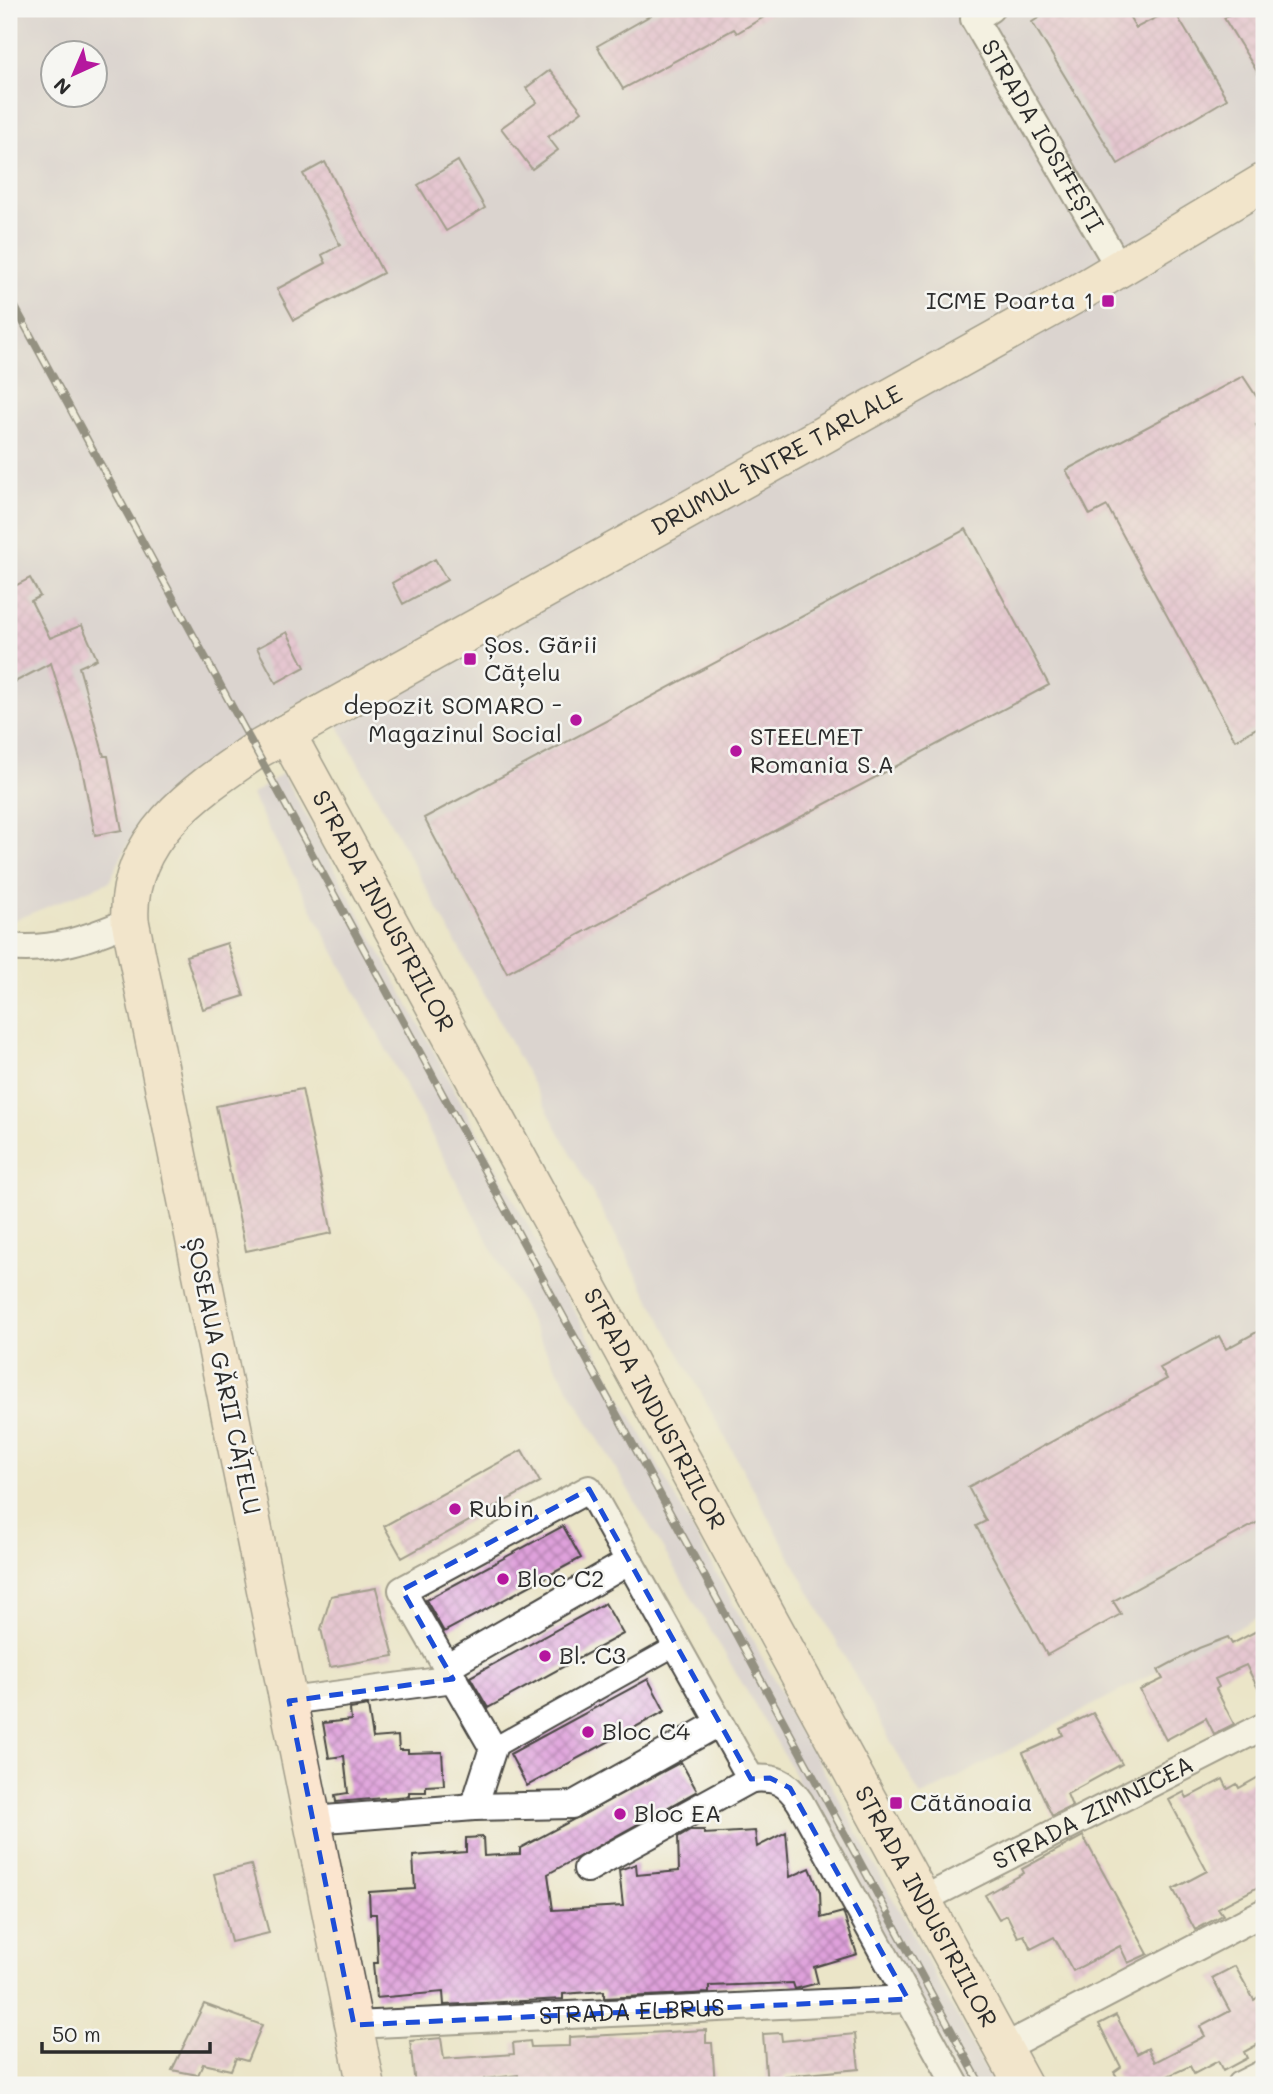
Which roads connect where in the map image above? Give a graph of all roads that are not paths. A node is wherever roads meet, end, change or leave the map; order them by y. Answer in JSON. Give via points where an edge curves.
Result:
{"nodes":[{"id":1,"x":990,"y":9,"type":"edge"},
{"id":2,"x":1264,"y":182,"type":"edge"},
{"id":3,"x":1120,"y":269,"type":"junction"},
{"id":4,"x":286,"y":733,"type":"junction"},
{"id":5,"x":130,"y":921,"type":"junction"},
{"id":6,"x":9,"y":947,"type":"edge"},
{"id":7,"x":630,"y":1561,"type":"junction"},
{"id":8,"x":677,"y":1645,"type":"junction"},
{"id":9,"x":450,"y":1673,"type":"junction"},
{"id":10,"x":289,"y":1701,"type":"junction"},
{"id":11,"x":719,"y":1723,"type":"junction"},
{"id":12,"x":1264,"y":1726,"type":"edge"},
{"id":13,"x":493,"y":1748,"type":"junction"},
{"id":14,"x":751,"y":1779,"type":"junction"},
{"id":15,"x":474,"y":1807,"type":"junction"},
{"id":16,"x":313,"y":1820,"type":"junction"},
{"id":17,"x":587,"y":1869,"type":"dead end"},
{"id":18,"x":922,"y":1900,"type":"junction"},
{"id":19,"x":1264,"y":1912,"type":"edge"},
{"id":20,"x":908,"y":1999,"type":"junction"},
{"id":21,"x":354,"y":2025,"type":"junction"},
{"id":22,"x":1003,"y":2049,"type":"junction"},
{"id":23,"x":1264,"y":2073,"type":"edge"},
{"id":24,"x":366,"y":2085,"type":"edge"},
{"id":25,"x":956,"y":2085,"type":"edge"},
{"id":26,"x":1023,"y":2085,"type":"edge"},
{"id":27,"x":1240,"y":2085,"type":"edge"}],
"edges":[{"from":1,"to":3,"type":"street","name":"STRADA IOSIFEȘTI","via":[[974,19]]},
{"from":2,"to":3,"type":"main road","name":"DRUMUL ÎNTRE TARLALE"},
{"from":3,"to":4,"type":"main road","name":"DRUMUL ÎNTRE TARLALE"},
{"from":4,"to":5,"type":"main road","name":"ȘOSEAUA GĂRII CĂȚELU","via":[[208,784],[159,830],[133,876],[128,897]]},
{"from":4,"to":18,"type":"main road","name":"STRADA INDUSTRIILOR"},
{"from":5,"to":6,"type":"street","via":[[54,947]]},
{"from":5,"to":10,"type":"main road","name":"ȘOSEAUA GĂRII CĂȚELU"},
{"from":7,"to":8,"type":"street"},
{"from":7,"to":9,"type":"street"},
{"from":7,"to":9,"type":"street","via":[[589,1489],[402,1590]]},
{"from":8,"to":11,"type":"street"},
{"from":8,"to":13,"type":"street"},
{"from":9,"to":10,"type":"street"},
{"from":9,"to":13,"type":"street"},
{"from":10,"to":16,"type":"main road","name":"ȘOSEAUA GĂRII CĂȚELU"},
{"from":11,"to":14,"type":"street"},
{"from":11,"to":15,"type":"street","via":[[572,1805]]},
{"from":12,"to":18,"type":"street","name":"STRADA ZIMNICEA"},
{"from":13,"to":15,"type":"street"},
{"from":14,"to":17,"type":"street"},
{"from":14,"to":20,"type":"street","via":[[770,1778],[790,1788]]},
{"from":15,"to":16,"type":"street"},
{"from":16,"to":21,"type":"main road","name":"ȘOSEAUA GĂRII CĂȚELU"},
{"from":18,"to":22,"type":"main road","name":"STRADA INDUSTRIILOR"},
{"from":19,"to":22,"type":"street"},
{"from":20,"to":21,"type":"street","name":"STRADA ELBRUS"},
{"from":20,"to":25,"type":"street"},
{"from":21,"to":24,"type":"main road","name":"ȘOSEAUA GĂRII CĂȚELU"},
{"from":22,"to":26,"type":"main road","name":"STRADA INDUSTRIILOR"},
{"from":23,"to":27,"type":"street"}]}
